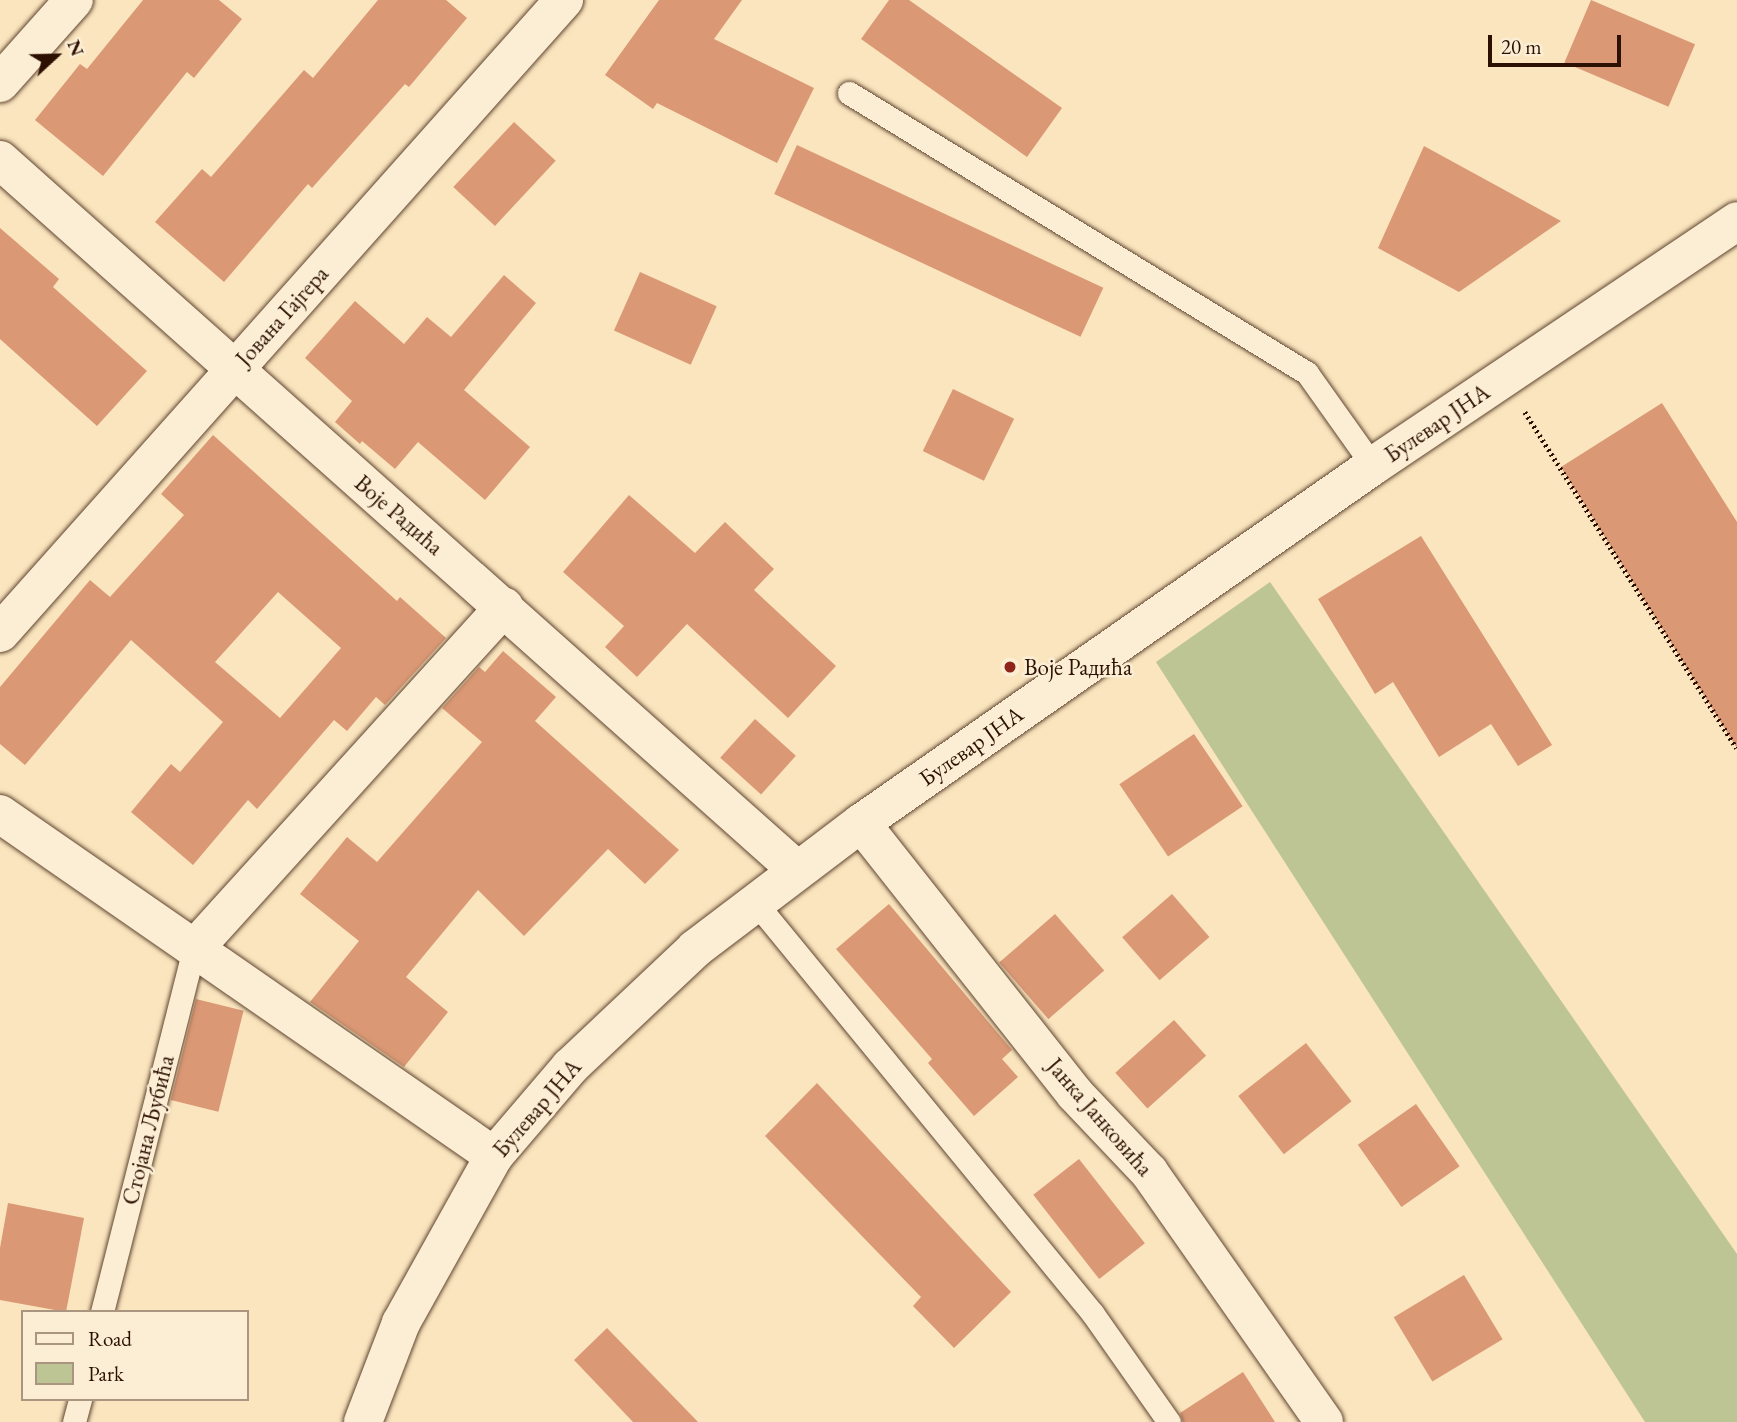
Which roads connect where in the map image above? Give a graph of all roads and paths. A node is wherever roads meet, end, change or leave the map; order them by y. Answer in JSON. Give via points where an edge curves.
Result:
{"nodes":[{"id":1,"x":74,"y":0,"type":"edge"},
{"id":2,"x":565,"y":0,"type":"edge"},
{"id":3,"x":0,"y":83,"type":"edge"},
{"id":4,"x":849,"y":93,"type":"dead end"},
{"id":5,"x":0,"y":160,"type":"edge"},
{"id":6,"x":1737,"y":221,"type":"edge"},
{"id":7,"x":234,"y":369,"type":"junction"},
{"id":8,"x":1523,"y":410,"type":"dead end"},
{"id":9,"x":1373,"y":466,"type":"junction"},
{"id":10,"x":503,"y":607,"type":"junction"},
{"id":11,"x":0,"y":633,"type":"edge"},
{"id":12,"x":1737,"y":748,"type":"edge"},
{"id":13,"x":0,"y":814,"type":"edge"},
{"id":14,"x":861,"y":823,"type":"junction"},
{"id":15,"x":797,"y":870,"type":"junction"},
{"id":16,"x":755,"y":902,"type":"junction"},
{"id":17,"x":194,"y":949,"type":"junction"},
{"id":18,"x":494,"y":1156,"type":"junction"},
{"id":19,"x":103,"y":1310,"type":"edge"},
{"id":20,"x":79,"y":1401,"type":"edge"},
{"id":21,"x":74,"y":1422,"type":"edge"},
{"id":22,"x":363,"y":1422,"type":"edge"},
{"id":23,"x":1169,"y":1422,"type":"edge"},
{"id":24,"x":1324,"y":1422,"type":"edge"}],
"edges":[{"from":1,"to":3,"type":"street"},
{"from":2,"to":7,"type":"street","name":"Јована Гајгера"},
{"from":4,"to":9,"type":"lane","via":[[1307,373]]},
{"from":5,"to":7,"type":"street","name":"Воје Радића"},
{"from":6,"to":9,"type":"street","name":"Булевар ЈНА"},
{"from":7,"to":10,"type":"street","name":"Воје Радића"},
{"from":7,"to":11,"type":"street","name":"Јована Гајгера"},
{"from":8,"to":12,"type":"path"},
{"from":9,"to":14,"type":"street","name":"Булевар ЈНА"},
{"from":10,"to":15,"type":"street","name":"Воје Радића"},
{"from":10,"to":17,"type":"street"},
{"from":13,"to":17,"type":"street"},
{"from":14,"to":15,"type":"street","name":"Булевар ЈНА"},
{"from":14,"to":24,"type":"street","name":"Јанка Јанковића","via":[[1075,1094],[1149,1172]]},
{"from":15,"to":16,"type":"street","name":"Булевар ЈНА"},
{"from":16,"to":18,"type":"street","name":"Булевар ЈНА","via":[[695,949],[570,1067]]},
{"from":16,"to":23,"type":"lane","via":[[1093,1314]]},
{"from":17,"to":18,"type":"street"},
{"from":17,"to":19,"type":"lane","name":"Стојана Љубића"},
{"from":18,"to":22,"type":"street","name":"Булевар ЈНА","via":[[401,1323]]},
{"from":20,"to":21,"type":"lane"}]}
